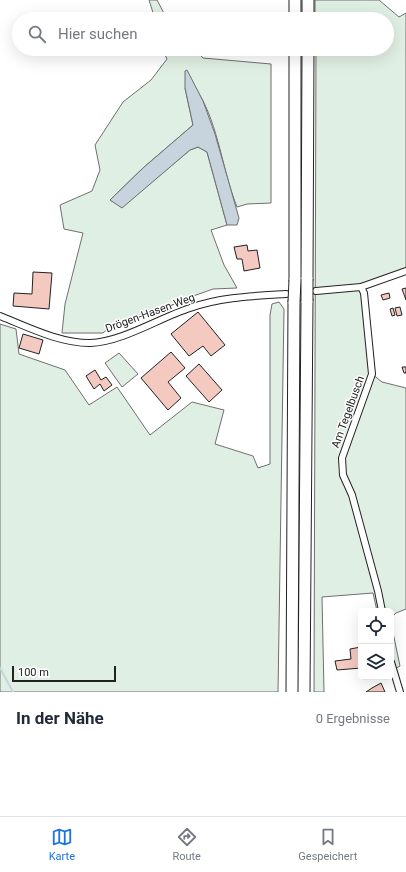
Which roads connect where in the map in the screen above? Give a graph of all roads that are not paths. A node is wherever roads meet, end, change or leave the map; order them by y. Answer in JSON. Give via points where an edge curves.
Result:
{"nodes":[{"id":1,"x":295,"y":0,"type":"edge"},
{"id":2,"x":308,"y":0,"type":"edge"},
{"id":3,"x":295,"y":12,"type":"edge"},
{"id":4,"x":308,"y":12,"type":"edge"},
{"id":5,"x":295,"y":56,"type":"edge"},
{"id":6,"x":308,"y":56,"type":"edge"},
{"id":7,"x":406,"y":271,"type":"edge"},
{"id":8,"x":361,"y":287,"type":"junction"},
{"id":9,"x":316,"y":291,"type":"dead end"},
{"id":10,"x":286,"y":294,"type":"dead end"},
{"id":11,"x":0,"y":316,"type":"edge"},
{"id":12,"x":381,"y":608,"type":"edge"},
{"id":13,"x":394,"y":672,"type":"edge"},
{"id":14,"x":292,"y":692,"type":"edge"},
{"id":15,"x":304,"y":692,"type":"edge"},
{"id":16,"x":400,"y":692,"type":"edge"}],
"edges":[{"from":1,"to":3,"type":"highway"},
{"from":2,"to":4,"type":"highway"},
{"from":5,"to":14,"type":"highway","bridge":true},
{"from":6,"to":15,"type":"highway","bridge":true},
{"from":7,"to":8,"type":"street"},
{"from":8,"to":9,"type":"street"},
{"from":8,"to":12,"type":"street","name":"Am Tegelbusch","via":[[364,293],[372,374],[342,458],[343,475],[354,502]]},
{"from":10,"to":11,"type":"street","name":"Drögen-Hasen-Weg","via":[[232,298],[191,307],[124,335],[91,343],[54,336]]},
{"from":13,"to":16,"type":"street"}]}
